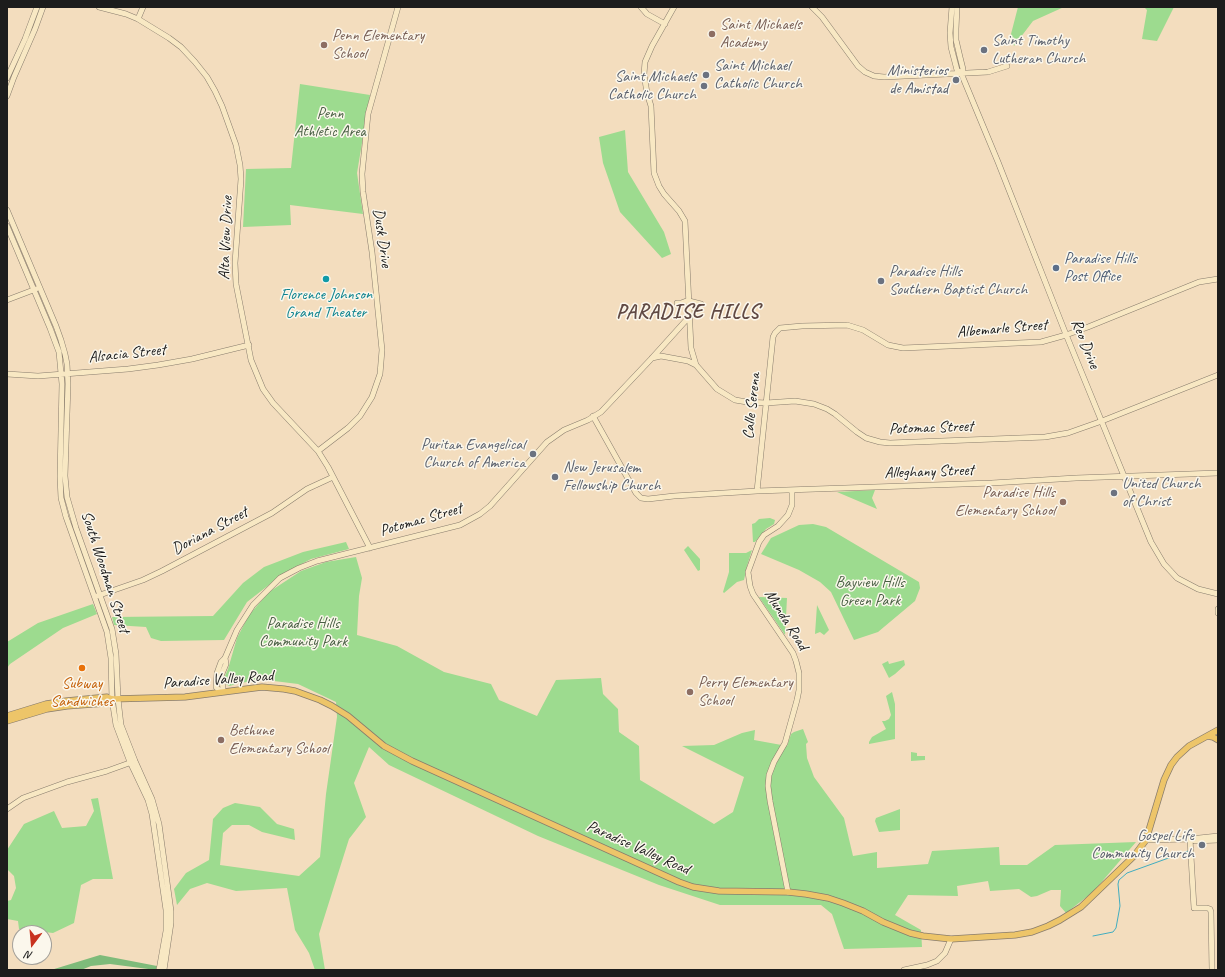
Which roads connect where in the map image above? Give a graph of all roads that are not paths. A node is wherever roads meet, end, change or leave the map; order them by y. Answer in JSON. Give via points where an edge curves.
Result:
{"nodes":[{"id":1,"x":37,"y":7,"type":"edge"},
{"id":2,"x":43,"y":7,"type":"edge"},
{"id":3,"x":99,"y":7,"type":"edge"},
{"id":4,"x":144,"y":7,"type":"edge"},
{"id":5,"x":398,"y":7,"type":"edge"},
{"id":6,"x":641,"y":7,"type":"edge"},
{"id":7,"x":674,"y":7,"type":"edge"},
{"id":8,"x":812,"y":7,"type":"edge"},
{"id":9,"x":952,"y":7,"type":"edge"},
{"id":10,"x":957,"y":7,"type":"edge"},
{"id":11,"x":138,"y":19,"type":"junction"},
{"id":12,"x":665,"y":24,"type":"junction"},
{"id":13,"x":12,"y":66,"type":"edge"},
{"id":14,"x":1007,"y":66,"type":"dead end"},
{"id":15,"x":961,"y":73,"type":"junction"},
{"id":16,"x":7,"y":78,"type":"edge"},
{"id":17,"x":7,"y":96,"type":"edge"},
{"id":18,"x":7,"y":210,"type":"edge"},
{"id":19,"x":7,"y":226,"type":"edge"},
{"id":20,"x":1218,"y":279,"type":"edge"},
{"id":21,"x":39,"y":288,"type":"junction"},
{"id":22,"x":34,"y":290,"type":"junction"},
{"id":23,"x":7,"y":300,"type":"edge"},
{"id":24,"x":689,"y":300,"type":"junction"},
{"id":25,"x":677,"y":303,"type":"dead end"},
{"id":26,"x":701,"y":304,"type":"dead end"},
{"id":27,"x":689,"y":317,"type":"junction"},
{"id":28,"x":679,"y":328,"type":"junction"},
{"id":29,"x":782,"y":328,"type":"joint"},
{"id":30,"x":690,"y":330,"type":"junction"},
{"id":31,"x":1066,"y":335,"type":"junction"},
{"id":32,"x":249,"y":345,"type":"junction"},
{"id":33,"x":652,"y":358,"type":"junction"},
{"id":34,"x":696,"y":366,"type":"junction"},
{"id":35,"x":7,"y":374,"type":"edge"},
{"id":36,"x":64,"y":374,"type":"junction"},
{"id":37,"x":1218,"y":375,"type":"edge"},
{"id":38,"x":766,"y":403,"type":"junction"},
{"id":39,"x":593,"y":416,"type":"junction"},
{"id":40,"x":1102,"y":421,"type":"junction"},
{"id":41,"x":318,"y":451,"type":"junction"},
{"id":42,"x":1218,"y":473,"type":"edge"},
{"id":43,"x":333,"y":476,"type":"junction"},
{"id":44,"x":1124,"y":477,"type":"junction"},
{"id":45,"x":792,"y":490,"type":"junction"},
{"id":46,"x":757,"y":491,"type":"junction"},
{"id":47,"x":370,"y":548,"type":"junction"},
{"id":48,"x":1218,"y":594,"type":"edge"},
{"id":49,"x":97,"y":596,"type":"junction"},
{"id":50,"x":1218,"y":609,"type":"edge"},
{"id":51,"x":1218,"y":613,"type":"edge"},
{"id":52,"x":221,"y":692,"type":"junction"},
{"id":53,"x":115,"y":699,"type":"junction"},
{"id":54,"x":7,"y":716,"type":"edge"},
{"id":55,"x":7,"y":721,"type":"edge"},
{"id":56,"x":1218,"y":730,"type":"edge"},
{"id":57,"x":1207,"y":736,"type":"junction"},
{"id":58,"x":1218,"y":740,"type":"edge"},
{"id":59,"x":133,"y":762,"type":"junction"},
{"id":60,"x":7,"y":809,"type":"edge"},
{"id":61,"x":1218,"y":836,"type":"edge"},
{"id":62,"x":1190,"y":839,"type":"junction"},
{"id":63,"x":1146,"y":840,"type":"junction"},
{"id":64,"x":1218,"y":840,"type":"edge"},
{"id":65,"x":788,"y":892,"type":"junction"},
{"id":66,"x":951,"y":939,"type":"junction"},
{"id":67,"x":159,"y":970,"type":"edge"},
{"id":68,"x":164,"y":970,"type":"edge"},
{"id":69,"x":904,"y":970,"type":"edge"},
{"id":70,"x":1212,"y":970,"type":"edge"}],
"edges":[{"from":1,"to":13,"type":"street"},
{"from":2,"to":13,"type":"street","via":[[35,29]]},
{"from":3,"to":11,"type":"street","name":"Alta View Drive"},
{"from":4,"to":11,"type":"street"},
{"from":5,"to":41,"type":"street","name":"Dusk Drive","via":[[369,112],[362,174],[382,350],[380,374],[372,397],[360,416]]},
{"from":6,"to":12,"type":"street","via":[[647,14]]},
{"from":7,"to":12,"type":"street"},
{"from":8,"to":15,"type":"street","via":[[858,66],[871,75],[884,77]]},
{"from":9,"to":15,"type":"street","name":"Reo Drive","via":[[951,47],[957,70]]},
{"from":10,"to":15,"type":"street","name":"Reo Drive","via":[[956,36],[964,69]]},
{"from":11,"to":32,"type":"street","name":"Alta View Drive","via":[[175,42],[202,71],[222,106],[236,145],[241,179],[236,284]]},
{"from":12,"to":24,"type":"street","via":[[648,54],[644,65],[644,78],[651,106],[654,173],[664,194],[685,221]]},
{"from":13,"to":16,"type":"street"},
{"from":13,"to":17,"type":"street"},
{"from":14,"to":15,"type":"street","via":[[988,72]]},
{"from":15,"to":31,"type":"street","name":"Reo Drive"},
{"from":18,"to":21,"type":"street","name":"South Woodman Street"},
{"from":19,"to":22,"type":"street","name":"South Woodman Street"},
{"from":20,"to":31,"type":"street","name":"Albemarle Street","via":[[1199,282]]},
{"from":21,"to":22,"type":"street"},
{"from":21,"to":36,"type":"street","name":"South Woodman Street","via":[[61,340],[67,364]]},
{"from":22,"to":23,"type":"street"},
{"from":22,"to":36,"type":"street","name":"South Woodman Street","via":[[56,342]]},
{"from":24,"to":25,"type":"street"},
{"from":24,"to":26,"type":"street"},
{"from":24,"to":27,"type":"street"},
{"from":27,"to":28,"type":"street"},
{"from":27,"to":30,"type":"street"},
{"from":28,"to":30,"type":"street","via":[[685,327]]},
{"from":28,"to":33,"type":"street"},
{"from":29,"to":31,"type":"street","name":"Albemarle Street","via":[[847,325],[864,330],[888,345],[903,348],[1040,342]]},
{"from":29,"to":38,"type":"street","name":"Calle Serena","via":[[773,337]]},
{"from":30,"to":34,"type":"street"},
{"from":31,"to":40,"type":"street","name":"Reo Drive"},
{"from":32,"to":36,"type":"street","name":"Alsacia Street","via":[[158,365]]},
{"from":32,"to":41,"type":"street","name":"Alta View Drive","via":[[258,379],[270,399]]},
{"from":33,"to":34,"type":"street","name":"Potomac Street","via":[[661,356],[678,359]]},
{"from":33,"to":39,"type":"street","name":"Potomac Street","via":[[601,412]]},
{"from":34,"to":38,"type":"street","name":"Potomac Street","via":[[717,389],[735,400]]},
{"from":35,"to":36,"type":"street","name":"Alsacia Street"},
{"from":36,"to":49,"type":"street","name":"South Woodman Street","via":[[67,497]]},
{"from":37,"to":40,"type":"street","name":"Potomac Street"},
{"from":38,"to":40,"type":"street","name":"Potomac Street","via":[[795,401],[820,406],[866,438],[890,443],[1045,437],[1068,433]]},
{"from":38,"to":46,"type":"street","name":"Calle Serena"},
{"from":39,"to":46,"type":"street","name":"Alleghany Street","via":[[641,498]]},
{"from":39,"to":47,"type":"street","name":"Potomac Street","via":[[564,430],[547,442],[490,506],[475,517],[460,525]]},
{"from":40,"to":44,"type":"street","name":"Reo Drive"},
{"from":41,"to":43,"type":"street","name":"Alta View Drive"},
{"from":42,"to":44,"type":"street","name":"Alleghany Street"},
{"from":43,"to":47,"type":"street","name":"Alta View Drive"},
{"from":43,"to":49,"type":"street","name":"Doriana Street","via":[[272,514],[162,571]]},
{"from":44,"to":45,"type":"street","name":"Alleghany Street"},
{"from":44,"to":48,"type":"street","name":"Reo Drive","via":[[1151,542],[1168,570],[1186,584]]},
{"from":45,"to":46,"type":"street","name":"Alleghany Street"},
{"from":45,"to":65,"type":"street","name":"Munda Road","via":[[792,505],[788,515],[759,542],[748,572],[754,594],[793,653],[799,673],[797,700],[785,743],[769,775],[768,786]]},
{"from":47,"to":52,"type":"street","name":"Potomac Street","via":[[299,568],[280,578],[262,595],[244,618],[225,658]]},
{"from":49,"to":53,"type":"street","name":"South Woodman Street","via":[[112,629],[115,643]]},
{"from":50,"to":51,"type":"street"},
{"from":52,"to":53,"type":"main road","name":"Paradise Valley Road","via":[[185,697]]},
{"from":52,"to":65,"type":"main road","name":"Paradise Valley Road","via":[[262,687],[284,689],[320,700],[343,713],[384,746],[412,761],[693,887],[719,891]]},
{"from":53,"to":54,"type":"main road","name":"Paradise Valley Road","via":[[107,697],[66,701],[29,708]]},
{"from":53,"to":55,"type":"main road","name":"Paradise Valley Road","via":[[107,703],[47,709]]},
{"from":53,"to":59,"type":"street","name":"South Woodman Street"},
{"from":56,"to":57,"type":"main road"},
{"from":57,"to":58,"type":"main road"},
{"from":57,"to":63,"type":"main road","via":[[1189,746],[1171,765]]},
{"from":59,"to":60,"type":"street","via":[[24,798]]},
{"from":59,"to":67,"type":"street","name":"South Woodman Street","via":[[148,800],[156,839],[166,920]]},
{"from":59,"to":68,"type":"street","name":"South Woodman Street","via":[[156,808],[162,838],[171,910]]},
{"from":61,"to":62,"type":"street"},
{"from":62,"to":63,"type":"street"},
{"from":62,"to":64,"type":"street"},
{"from":62,"to":70,"type":"street","via":[[1194,908],[1210,909],[1211,912]]},
{"from":63,"to":66,"type":"main road","name":"Paradise Valley Road","via":[[1134,856],[1088,901],[1060,920],[1037,930],[1015,935]]},
{"from":65,"to":66,"type":"main road","name":"Paradise Valley Road","via":[[843,903],[910,933]]},
{"from":66,"to":69,"type":"street","via":[[945,953],[937,961]]}]}
